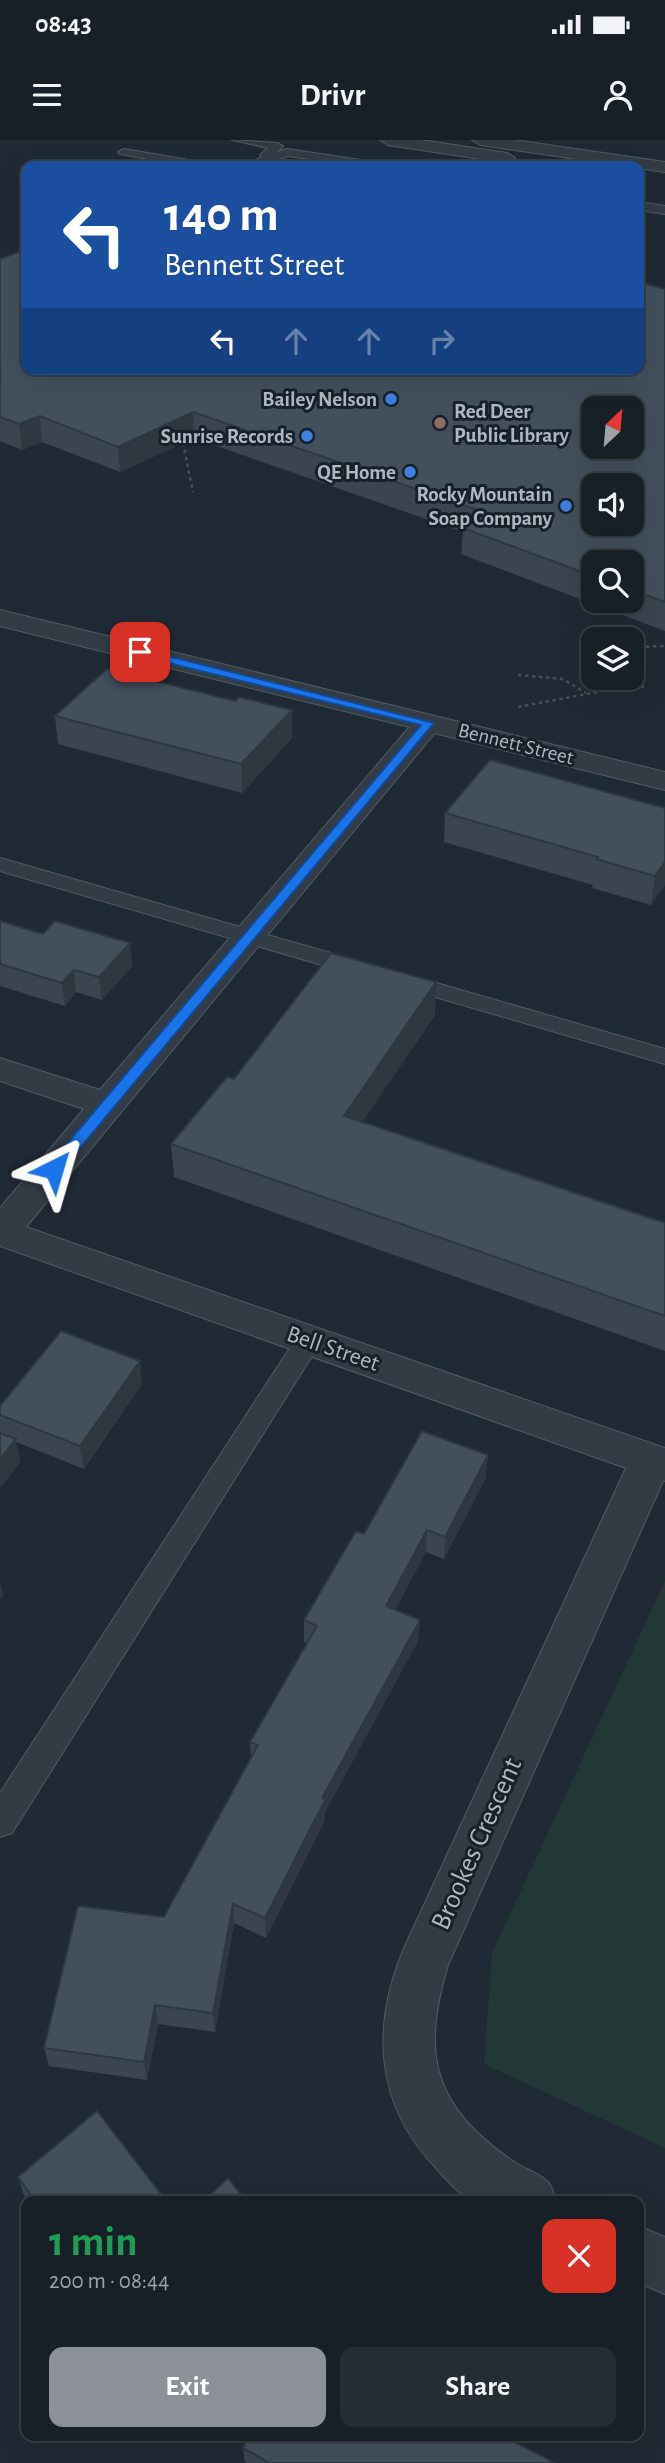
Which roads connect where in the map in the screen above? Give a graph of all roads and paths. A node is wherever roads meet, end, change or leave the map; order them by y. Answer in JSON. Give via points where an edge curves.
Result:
{"nodes":[{"id":1,"x":238,"y":140,"type":"edge"},
{"id":2,"x":388,"y":140,"type":"edge"},
{"id":3,"x":480,"y":140,"type":"edge"},
{"id":4,"x":164,"y":146,"type":"dead end"},
{"id":5,"x":124,"y":152,"type":"dead end"},
{"id":6,"x":141,"y":155,"type":"junction"},
{"id":7,"x":266,"y":160,"type":"junction"},
{"id":8,"x":176,"y":161,"type":"edge"},
{"id":9,"x":263,"y":161,"type":"edge"},
{"id":10,"x":347,"y":161,"type":"edge"},
{"id":11,"x":527,"y":161,"type":"edge"},
{"id":12,"x":624,"y":161,"type":"edge"},
{"id":13,"x":644,"y":164,"type":"edge"},
{"id":14,"x":665,"y":167,"type":"edge"},
{"id":15,"x":644,"y":179,"type":"edge"},
{"id":16,"x":665,"y":182,"type":"edge"},
{"id":17,"x":644,"y":207,"type":"edge"},
{"id":18,"x":665,"y":210,"type":"edge"},
{"id":19,"x":183,"y":443,"type":"edge"},
{"id":20,"x":193,"y":492,"type":"dead end"},
{"id":21,"x":0,"y":618,"type":"edge"},
{"id":22,"x":665,"y":646,"type":"edge"},
{"id":23,"x":644,"y":647,"type":"edge"},
{"id":24,"x":517,"y":675,"type":"dead end"},
{"id":25,"x":619,"y":690,"type":"edge"},
{"id":26,"x":587,"y":694,"type":"junction"},
{"id":27,"x":514,"y":708,"type":"dead end"},
{"id":28,"x":428,"y":723,"type":"junction"},
{"id":29,"x":665,"y":781,"type":"edge"},
{"id":30,"x":0,"y":864,"type":"edge"},
{"id":31,"x":249,"y":936,"type":"junction"},
{"id":32,"x":665,"y":1057,"type":"edge"},
{"id":33,"x":0,"y":1069,"type":"edge"},
{"id":34,"x":108,"y":1105,"type":"junction"},
{"id":35,"x":0,"y":1233,"type":"edge"},
{"id":36,"x":308,"y":1341,"type":"junction"},
{"id":37,"x":658,"y":1462,"type":"edge"},
{"id":38,"x":0,"y":1822,"type":"edge"},
{"id":39,"x":520,"y":2196,"type":"edge"},
{"id":40,"x":644,"y":2256,"type":"edge"},
{"id":41,"x":665,"y":2266,"type":"edge"}],
"edges":[{"from":1,"to":7,"type":"lane","via":[[277,146],[266,153]]},
{"from":2,"to":11,"type":"street"},
{"from":3,"to":12,"type":"street"},
{"from":4,"to":6,"type":"lane"},
{"from":5,"to":6,"type":"lane"},
{"from":6,"to":8,"type":"lane"},
{"from":7,"to":9,"type":"lane"},
{"from":7,"to":10,"type":"lane","via":[[286,152]]},
{"from":13,"to":14,"type":"street"},
{"from":15,"to":16,"type":"street"},
{"from":17,"to":18,"type":"lane"},
{"from":19,"to":20,"type":"path"},
{"from":21,"to":28,"type":"street","name":"Bennett Street"},
{"from":22,"to":23,"type":"path"},
{"from":24,"to":26,"type":"path","via":[[540,674],[575,682]]},
{"from":25,"to":26,"type":"path"},
{"from":26,"to":27,"type":"path"},
{"from":28,"to":29,"type":"street","name":"Bennett Street"},
{"from":28,"to":31,"type":"street"},
{"from":30,"to":31,"type":"lane"},
{"from":31,"to":32,"type":"lane"},
{"from":31,"to":34,"type":"street"},
{"from":33,"to":34,"type":"street"},
{"from":34,"to":35,"type":"street"},
{"from":35,"to":36,"type":"street","name":"Bell Street"},
{"from":36,"to":37,"type":"street","name":"Bell Street"},
{"from":36,"to":38,"type":"lane"},
{"from":37,"to":39,"type":"street","name":"Brookes Crescent","via":[[423,1963],[410,2016],[409,2054],[415,2090],[439,2132],[474,2167]]},
{"from":40,"to":41,"type":"street"}]}
